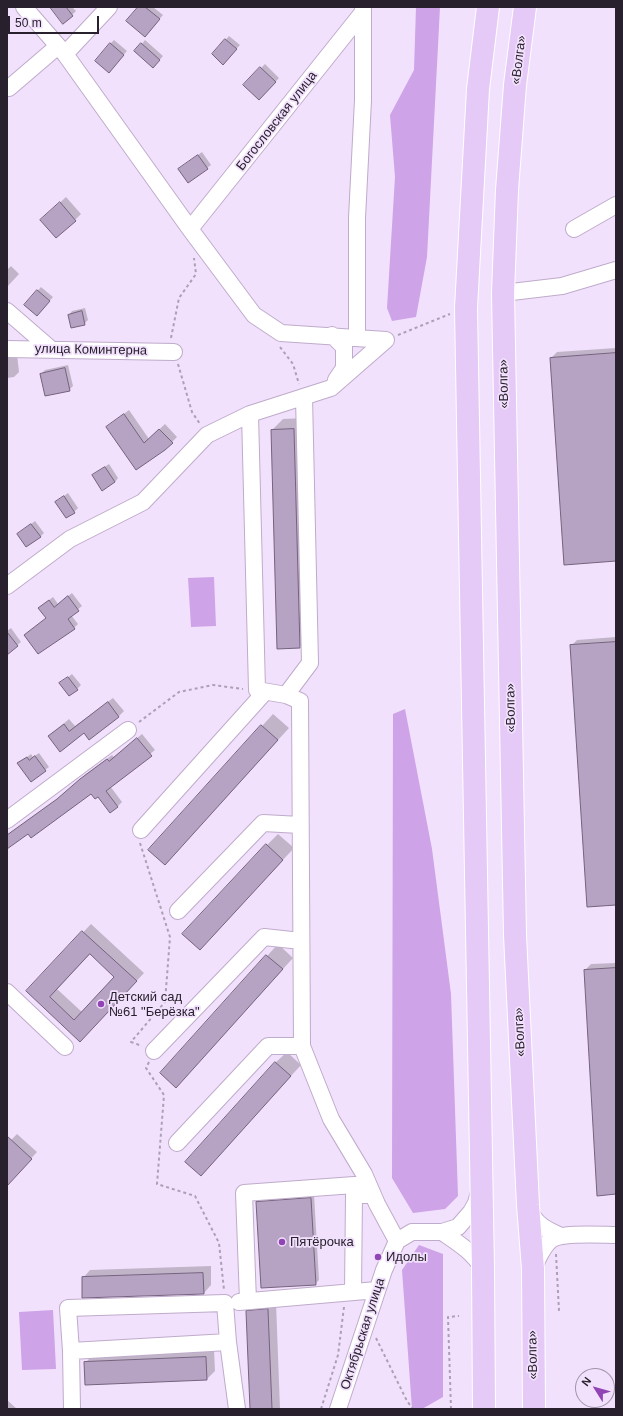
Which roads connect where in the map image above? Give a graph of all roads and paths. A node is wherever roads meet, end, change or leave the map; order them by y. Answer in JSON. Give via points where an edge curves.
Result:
{"nodes":[{"id":1,"x":24,"y":7,"type":"edge"},
{"id":2,"x":109,"y":7,"type":"edge"},
{"id":3,"x":488,"y":7,"type":"edge"},
{"id":4,"x":525,"y":7,"type":"edge"},
{"id":5,"x":363,"y":10,"type":"edge"},
{"id":6,"x":61,"y":50,"type":"junction"},
{"id":7,"x":9,"y":88,"type":"dead end"},
{"id":8,"x":616,"y":205,"type":"edge"},
{"id":9,"x":574,"y":229,"type":"dead end"},
{"id":10,"x":190,"y":230,"type":"junction"},
{"id":11,"x":616,"y":270,"type":"edge"},
{"id":12,"x":503,"y":293,"type":"junction"},
{"id":13,"x":466,"y":308,"type":"junction"},
{"id":14,"x":7,"y":311,"type":"edge"},
{"id":15,"x":332,"y":335,"type":"junction"},
{"id":16,"x":358,"y":337,"type":"junction"},
{"id":17,"x":386,"y":340,"type":"junction"},
{"id":18,"x":279,"y":346,"type":"dead end"},
{"id":19,"x":7,"y":349,"type":"edge"},
{"id":20,"x":52,"y":350,"type":"junction"},
{"id":21,"x":174,"y":352,"type":"junction"},
{"id":22,"x":331,"y":388,"type":"junction"},
{"id":23,"x":304,"y":397,"type":"junction"},
{"id":24,"x":250,"y":414,"type":"junction"},
{"id":25,"x":207,"y":435,"type":"junction"},
{"id":26,"x":7,"y":586,"type":"edge"},
{"id":27,"x":261,"y":691,"type":"junction"},
{"id":28,"x":286,"y":695,"type":"junction"},
{"id":29,"x":128,"y":730,"type":"joint"},
{"id":30,"x":7,"y":820,"type":"edge"},
{"id":31,"x":300,"y":825,"type":"junction"},
{"id":32,"x":141,"y":830,"type":"joint"},
{"id":33,"x":178,"y":911,"type":"dead end"},
{"id":34,"x":301,"y":941,"type":"junction"},
{"id":35,"x":7,"y":992,"type":"edge"},
{"id":36,"x":302,"y":1046,"type":"junction"},
{"id":37,"x":65,"y":1047,"type":"dead end"},
{"id":38,"x":154,"y":1051,"type":"junction"},
{"id":39,"x":177,"y":1143,"type":"dead end"},
{"id":40,"x":480,"y":1187,"type":"junction"},
{"id":41,"x":371,"y":1190,"type":"junction"},
{"id":42,"x":528,"y":1204,"type":"junction"},
{"id":43,"x":442,"y":1232,"type":"junction"},
{"id":44,"x":616,"y":1235,"type":"edge"},
{"id":45,"x":397,"y":1241,"type":"junction"},
{"id":46,"x":560,"y":1242,"type":"junction"},
{"id":47,"x":483,"y":1269,"type":"junction"},
{"id":48,"x":533,"y":1269,"type":"junction"},
{"id":49,"x":377,"y":1290,"type":"junction"},
{"id":50,"x":349,"y":1293,"type":"junction"},
{"id":51,"x":248,"y":1301,"type":"junction"},
{"id":52,"x":225,"y":1303,"type":"junction"},
{"id":53,"x":559,"y":1311,"type":"dead end"},
{"id":54,"x":459,"y":1316,"type":"dead end"},
{"id":55,"x":367,"y":1319,"type":"junction"},
{"id":56,"x":228,"y":1342,"type":"junction"},
{"id":57,"x":71,"y":1351,"type":"junction"},
{"id":58,"x":72,"y":1409,"type":"edge"},
{"id":59,"x":238,"y":1409,"type":"edge"},
{"id":60,"x":321,"y":1409,"type":"edge"},
{"id":61,"x":338,"y":1409,"type":"edge"},
{"id":62,"x":413,"y":1409,"type":"edge"},
{"id":63,"x":451,"y":1409,"type":"edge"},
{"id":64,"x":484,"y":1409,"type":"edge"},
{"id":65,"x":534,"y":1409,"type":"edge"}],
"edges":[{"from":1,"to":6,"type":"street"},
{"from":2,"to":6,"type":"street"},
{"from":3,"to":13,"type":"highway","via":[[478,89]]},
{"from":4,"to":12,"type":"highway","name":"«Волга»","via":[[514,100]]},
{"from":5,"to":10,"type":"street","name":"Богословская улица"},
{"from":5,"to":16,"type":"street","via":[[363,100],[357,218]]},
{"from":6,"to":7,"type":"street"},
{"from":6,"to":10,"type":"street"},
{"from":8,"to":9,"type":"street"},
{"from":10,"to":15,"type":"street","via":[[254,315],[281,333]]},
{"from":10,"to":21,"type":"path","via":[[196,274],[179,298],[170,344]]},
{"from":11,"to":12,"type":"street","via":[[562,286]]},
{"from":12,"to":42,"type":"highway","name":"«Волга»","via":[[515,935]]},
{"from":13,"to":17,"type":"path"},
{"from":13,"to":40,"type":"highway"},
{"from":14,"to":20,"type":"street"},
{"from":15,"to":16,"type":"street"},
{"from":15,"to":22,"type":"street","via":[[344,347],[344,368]]},
{"from":16,"to":17,"type":"street"},
{"from":17,"to":22,"type":"street"},
{"from":18,"to":23,"type":"path","via":[[292,364]]},
{"from":19,"to":20,"type":"street","name":"улица Коминтерна"},
{"from":20,"to":21,"type":"street","name":"улица Коминтерна"},
{"from":21,"to":25,"type":"path","via":[[192,412]]},
{"from":22,"to":23,"type":"street"},
{"from":23,"to":24,"type":"street"},
{"from":23,"to":28,"type":"street","via":[[310,663]]},
{"from":24,"to":25,"type":"street"},
{"from":24,"to":27,"type":"street"},
{"from":25,"to":26,"type":"street","via":[[144,502],[70,539]]},
{"from":27,"to":28,"type":"street"},
{"from":27,"to":29,"type":"path","via":[[213,685],[179,692]]},
{"from":27,"to":32,"type":"street"},
{"from":28,"to":31,"type":"street","via":[[300,701]]},
{"from":29,"to":30,"type":"street"},
{"from":31,"to":33,"type":"street","via":[[264,823]]},
{"from":31,"to":34,"type":"street"},
{"from":32,"to":38,"type":"path","via":[[135,828],[170,937],[165,1002],[131,1042]]},
{"from":34,"to":36,"type":"street"},
{"from":34,"to":38,"type":"street","via":[[264,937]]},
{"from":35,"to":37,"type":"street"},
{"from":36,"to":39,"type":"street","via":[[268,1046]]},
{"from":36,"to":41,"type":"street","via":[[331,1119]]},
{"from":38,"to":52,"type":"path","via":[[146,1068],[164,1095],[157,1184],[195,1196],[219,1243]]},
{"from":40,"to":43,"type":"street","via":[[476,1203],[466,1220],[458,1227]]},
{"from":40,"to":47,"type":"highway"},
{"from":41,"to":45,"type":"street"},
{"from":41,"to":50,"type":"street","via":[[354,1195]]},
{"from":41,"to":51,"type":"street","via":[[244,1193]]},
{"from":42,"to":46,"type":"street","via":[[540,1225]]},
{"from":42,"to":48,"type":"highway","name":"«Волга»"},
{"from":43,"to":45,"type":"street","via":[[412,1232]]},
{"from":43,"to":47,"type":"street","via":[[471,1253]]},
{"from":44,"to":46,"type":"street"},
{"from":45,"to":49,"type":"street","name":"Октябрьская улица"},
{"from":46,"to":48,"type":"street","via":[[552,1239],[544,1247]]},
{"from":46,"to":53,"type":"path","via":[[556,1254]]},
{"from":47,"to":64,"type":"highway"},
{"from":48,"to":65,"type":"highway","name":"«Волга»"},
{"from":49,"to":50,"type":"street"},
{"from":49,"to":55,"type":"street","name":"Октябрьская улица"},
{"from":50,"to":51,"type":"street"},
{"from":50,"to":60,"type":"path","via":[[338,1355]]},
{"from":51,"to":52,"type":"street"},
{"from":52,"to":56,"type":"street"},
{"from":52,"to":57,"type":"street","via":[[68,1308]]},
{"from":54,"to":63,"type":"path","via":[[448,1317]]},
{"from":55,"to":61,"type":"street","name":"Октябрьская улица"},
{"from":55,"to":62,"type":"path"},
{"from":56,"to":57,"type":"street"},
{"from":56,"to":59,"type":"street"},
{"from":57,"to":58,"type":"street"}]}
